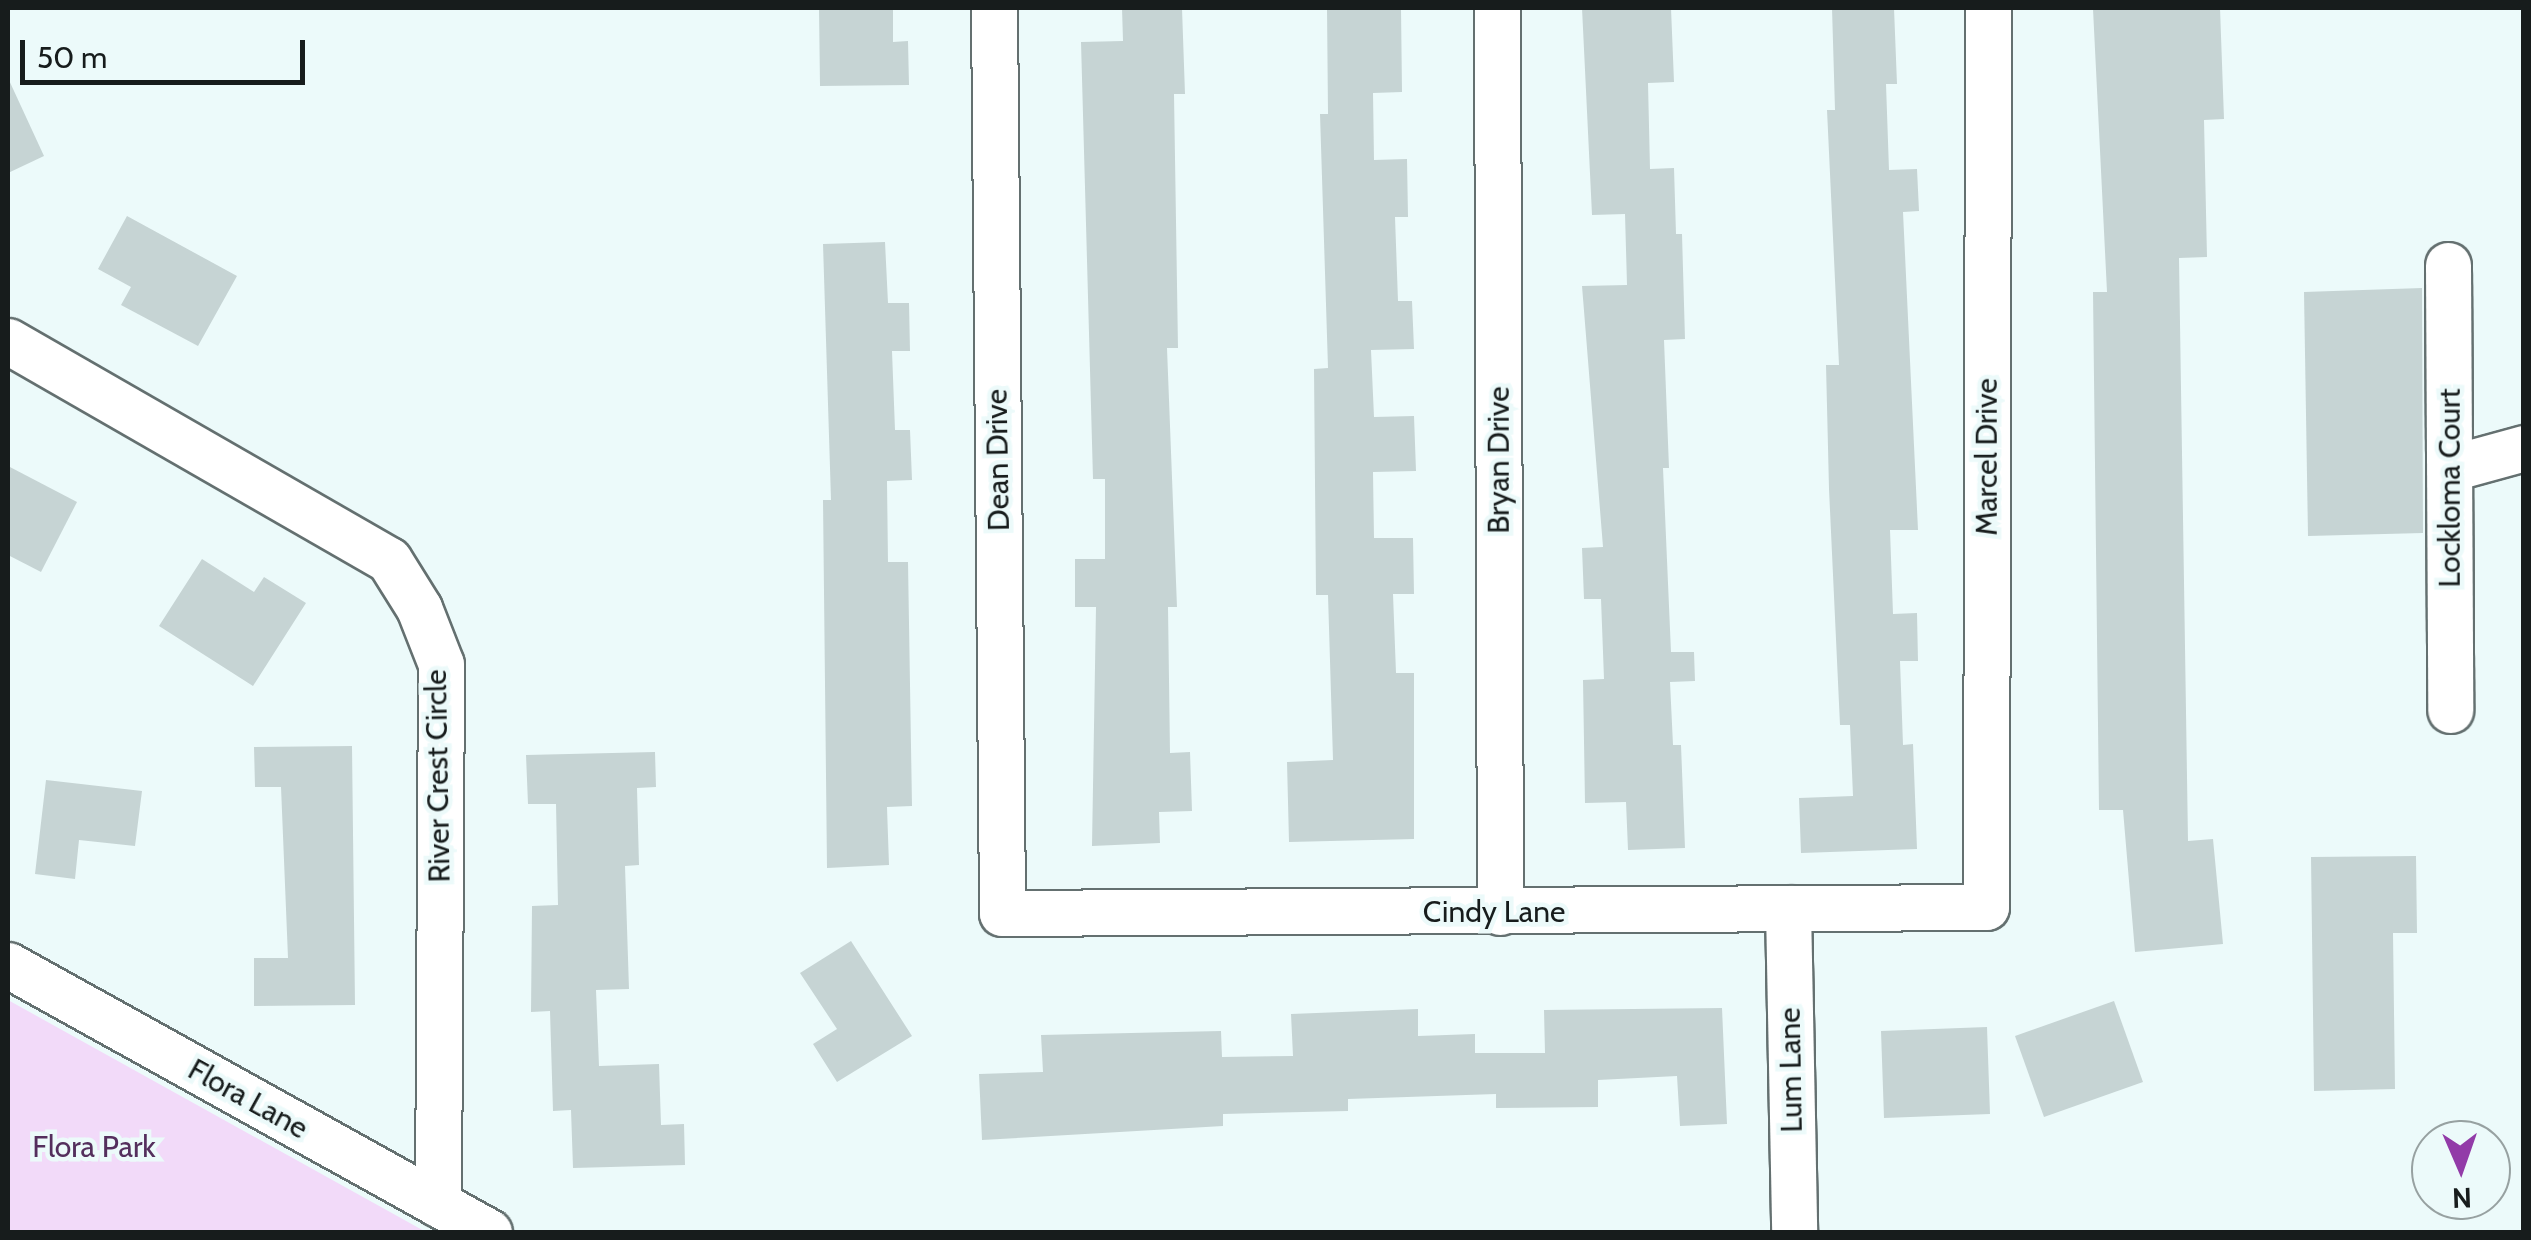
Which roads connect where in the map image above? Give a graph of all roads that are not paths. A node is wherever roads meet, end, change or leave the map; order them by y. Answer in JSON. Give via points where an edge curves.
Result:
{"nodes":[{"id":1,"x":994,"y":8,"type":"edge"},
{"id":2,"x":1498,"y":8,"type":"edge"},
{"id":3,"x":1988,"y":8,"type":"edge"},
{"id":4,"x":2448,"y":266,"type":"dead end"},
{"id":5,"x":8,"y":341,"type":"edge"},
{"id":6,"x":2524,"y":448,"type":"edge"},
{"id":7,"x":2451,"y":468,"type":"junction"},
{"id":8,"x":2450,"y":710,"type":"dead end"},
{"id":9,"x":1986,"y":906,"type":"joint"},
{"id":10,"x":1788,"y":908,"type":"junction"},
{"id":11,"x":1500,"y":912,"type":"junction"},
{"id":12,"x":1002,"y":913,"type":"joint"},
{"id":13,"x":8,"y":965,"type":"edge"},
{"id":14,"x":438,"y":1204,"type":"junction"},
{"id":15,"x":489,"y":1232,"type":"edge"},
{"id":16,"x":1794,"y":1232,"type":"edge"}],
"edges":[{"from":1,"to":12,"type":"street","name":"Dean Drive"},
{"from":2,"to":11,"type":"street","name":"Bryan Drive"},
{"from":3,"to":9,"type":"street","name":"Marcel Drive"},
{"from":4,"to":7,"type":"street","name":"Lockloma Court"},
{"from":5,"to":14,"type":"street","name":"River Crest Circle","via":[[389,560],[419,608],[441,664]]},
{"from":6,"to":7,"type":"street"},
{"from":7,"to":8,"type":"street","name":"Lockloma Court"},
{"from":9,"to":10,"type":"street","name":"Cindy Lane"},
{"from":10,"to":11,"type":"street","name":"Cindy Lane"},
{"from":10,"to":16,"type":"street","name":"Lum Lane"},
{"from":11,"to":12,"type":"street","name":"Cindy Lane"},
{"from":13,"to":14,"type":"street","name":"Flora Lane"},
{"from":14,"to":15,"type":"street","name":"Flora Lane"}]}
